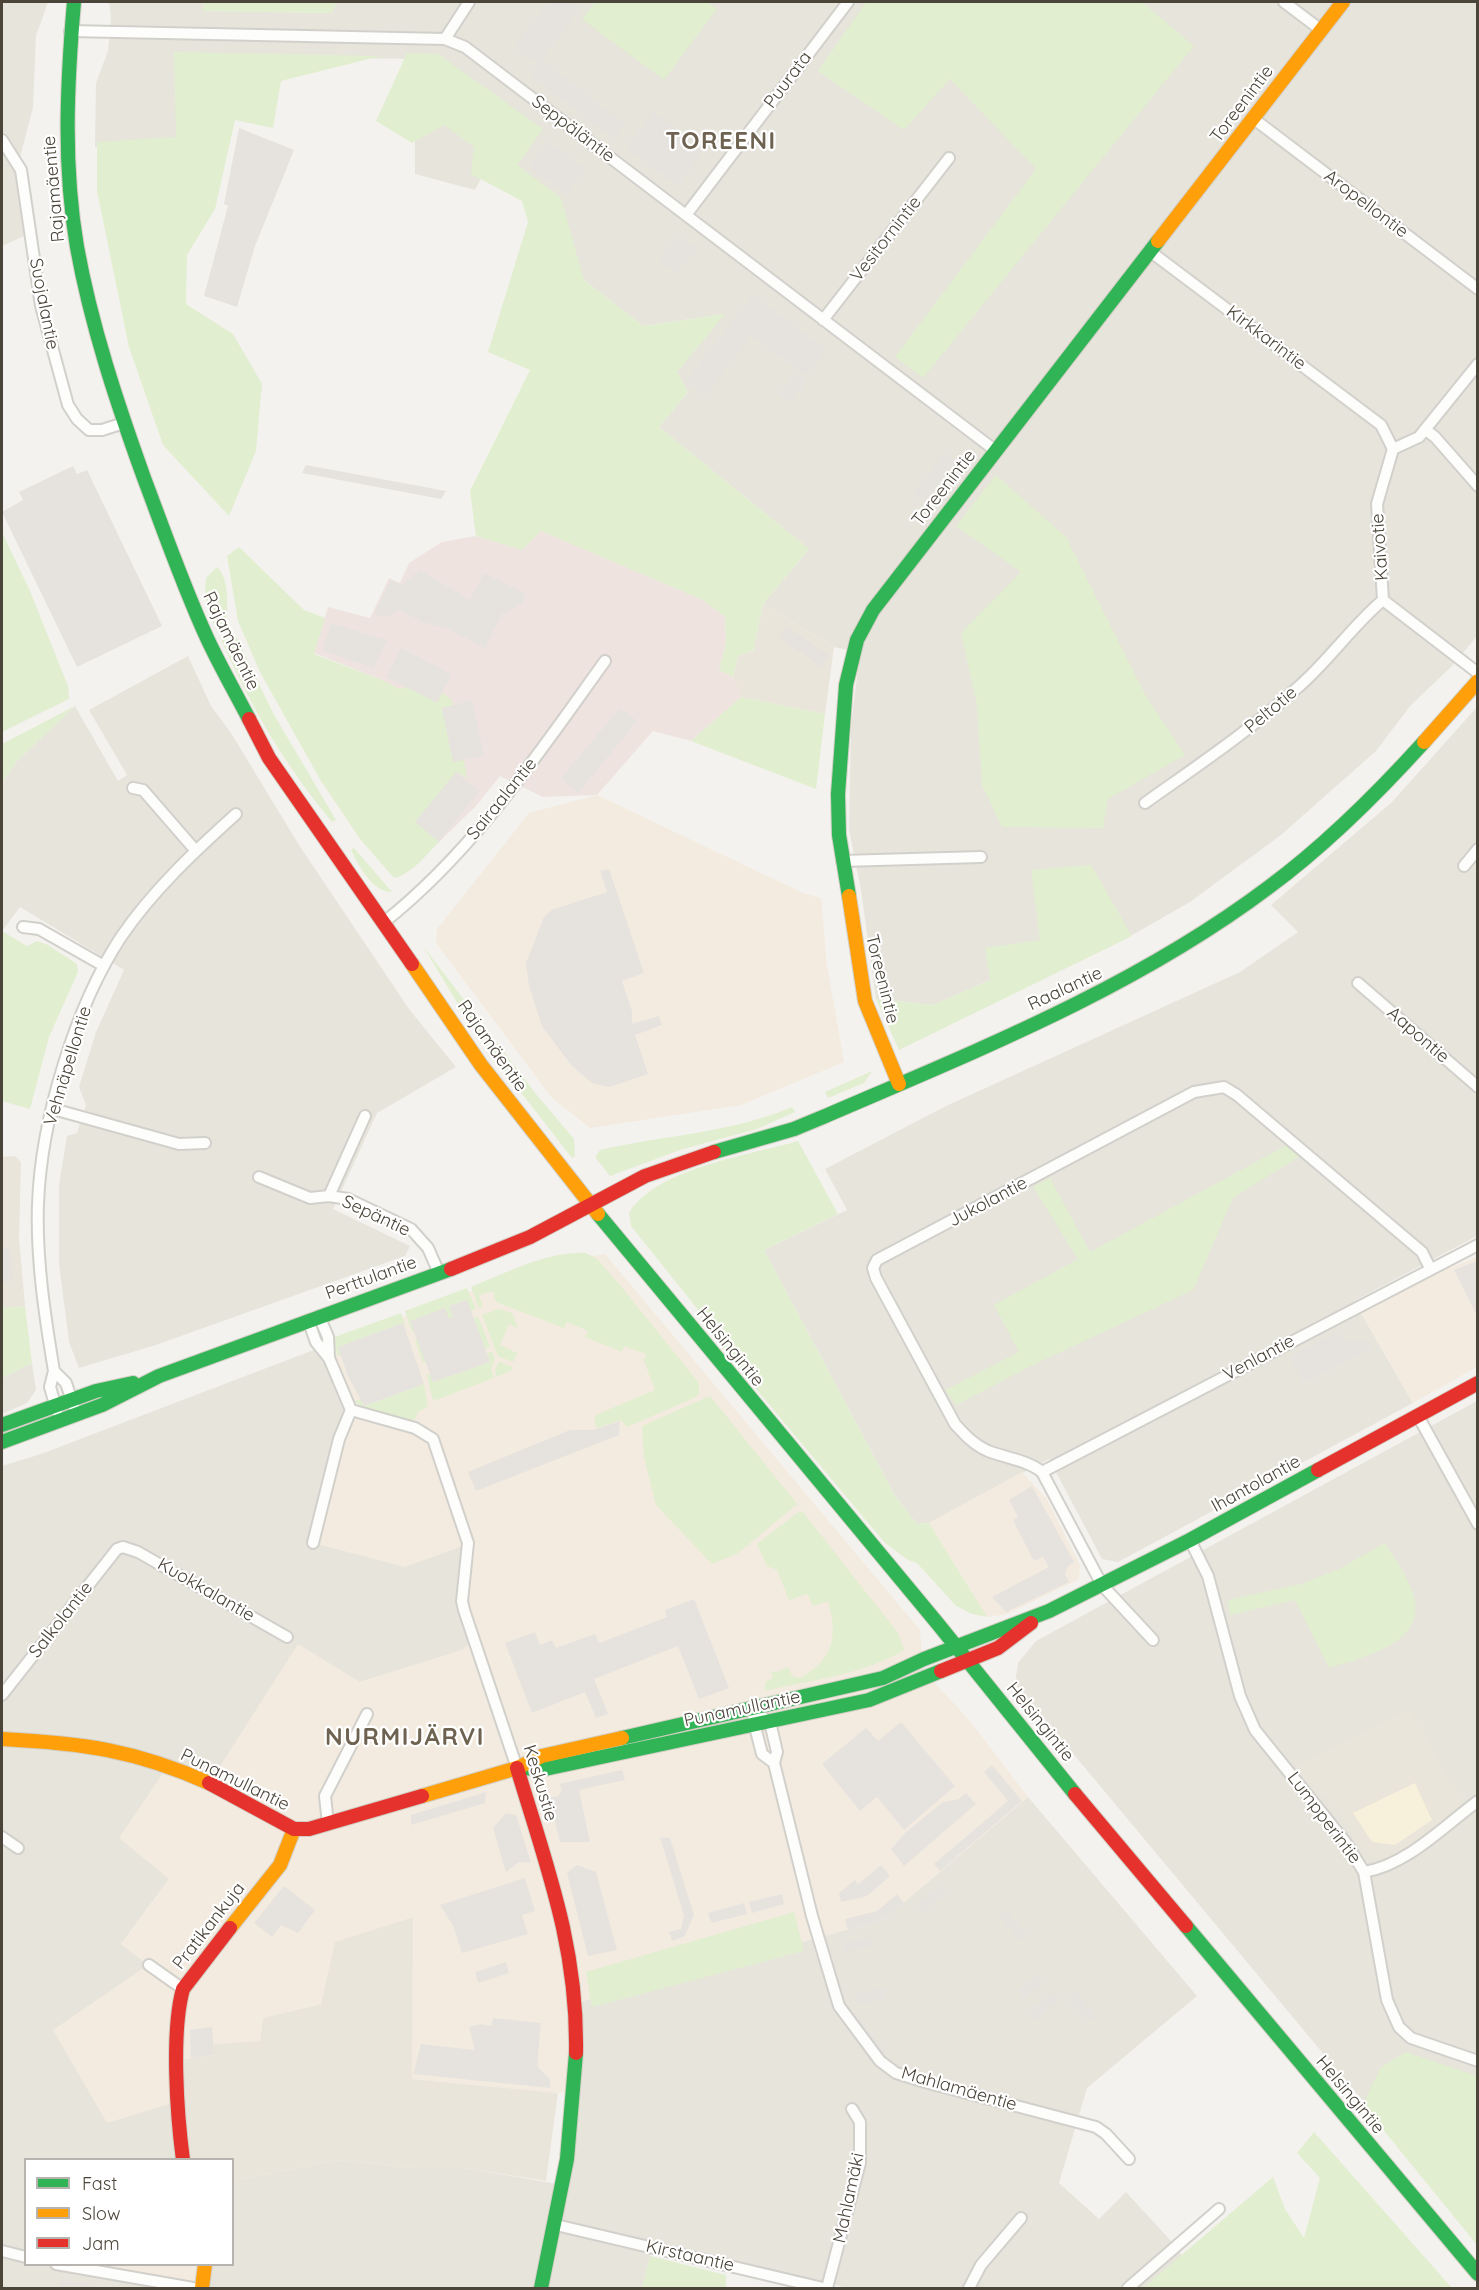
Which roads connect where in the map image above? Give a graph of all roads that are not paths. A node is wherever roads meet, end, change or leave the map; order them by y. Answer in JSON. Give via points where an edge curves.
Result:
{"nodes":[{"id":1,"x":74,"y":2,"type":"edge"},
{"id":2,"x":469,"y":2,"type":"edge"},
{"id":3,"x":845,"y":2,"type":"edge"},
{"id":4,"x":1284,"y":2,"type":"edge"},
{"id":5,"x":1343,"y":2,"type":"edge"},
{"id":6,"x":1321,"y":30,"type":"junction"},
{"id":7,"x":70,"y":31,"type":"junction"},
{"id":8,"x":445,"y":39,"type":"junction"},
{"id":9,"x":1254,"y":119,"type":"junction"},
{"id":10,"x":2,"y":140,"type":"edge"},
{"id":11,"x":949,"y":158,"type":"dead end"},
{"id":12,"x":686,"y":215,"type":"junction"},
{"id":13,"x":1151,"y":252,"type":"junction"},
{"id":14,"x":1478,"y":289,"type":"edge"},
{"id":15,"x":823,"y":320,"type":"junction"},
{"id":16,"x":1478,"y":364,"type":"edge"},
{"id":17,"x":124,"y":423,"type":"junction"},
{"id":18,"x":1425,"y":430,"type":"junction"},
{"id":19,"x":1393,"y":449,"type":"junction"},
{"id":20,"x":996,"y":451,"type":"junction"},
{"id":21,"x":1478,"y":486,"type":"edge"},
{"id":22,"x":1383,"y":600,"type":"junction"},
{"id":23,"x":605,"y":661,"type":"dead end"},
{"id":24,"x":1478,"y":673,"type":"edge"},
{"id":25,"x":1478,"y":681,"type":"edge"},
{"id":26,"x":133,"y":788,"type":"dead end"},
{"id":27,"x":1145,"y":803,"type":"dead end"},
{"id":28,"x":236,"y":814,"type":"dead end"},
{"id":29,"x":1478,"y":849,"type":"edge"},
{"id":30,"x":196,"y":850,"type":"junction"},
{"id":31,"x":981,"y":857,"type":"dead end"},
{"id":32,"x":842,"y":861,"type":"junction"},
{"id":33,"x":1464,"y":866,"type":"dead end"},
{"id":34,"x":383,"y":922,"type":"junction"},
{"id":35,"x":23,"y":927,"type":"dead end"},
{"id":36,"x":104,"y":966,"type":"junction"},
{"id":37,"x":1358,"y":983,"type":"dead end"},
{"id":38,"x":898,"y":1084,"type":"junction"},
{"id":39,"x":1478,"y":1086,"type":"edge"},
{"id":40,"x":53,"y":1109,"type":"junction"},
{"id":41,"x":365,"y":1116,"type":"dead end"},
{"id":42,"x":205,"y":1143,"type":"dead end"},
{"id":43,"x":259,"y":1177,"type":"dead end"},
{"id":44,"x":329,"y":1196,"type":"junction"},
{"id":45,"x":590,"y":1205,"type":"junction"},
{"id":46,"x":1478,"y":1245,"type":"edge"},
{"id":47,"x":1430,"y":1268,"type":"junction"},
{"id":48,"x":439,"y":1273,"type":"junction"},
{"id":49,"x":314,"y":1318,"type":"junction"},
{"id":50,"x":54,"y":1371,"type":"junction"},
{"id":51,"x":159,"y":1376,"type":"junction"},
{"id":52,"x":1478,"y":1383,"type":"edge"},
{"id":53,"x":72,"y":1400,"type":"junction"},
{"id":54,"x":55,"y":1406,"type":"junction"},
{"id":55,"x":351,"y":1410,"type":"junction"},
{"id":56,"x":76,"y":1414,"type":"junction"},
{"id":57,"x":1418,"y":1416,"type":"junction"},
{"id":58,"x":59,"y":1420,"type":"junction"},
{"id":59,"x":2,"y":1425,"type":"edge"},
{"id":60,"x":2,"y":1442,"type":"edge"},
{"id":61,"x":1042,"y":1472,"type":"junction"},
{"id":62,"x":1478,"y":1524,"type":"edge"},
{"id":63,"x":1190,"y":1540,"type":"junction"},
{"id":64,"x":312,"y":1543,"type":"dead end"},
{"id":65,"x":123,"y":1547,"type":"joint"},
{"id":66,"x":1102,"y":1585,"type":"junction"},
{"id":67,"x":1048,"y":1611,"type":"junction"},
{"id":68,"x":287,"y":1637,"type":"dead end"},
{"id":69,"x":1153,"y":1640,"type":"dead end"},
{"id":70,"x":956,"y":1647,"type":"junction"},
{"id":71,"x":967,"y":1660,"type":"junction"},
{"id":72,"x":2,"y":1695,"type":"edge"},
{"id":73,"x":751,"y":1710,"type":"junction"},
{"id":74,"x":367,"y":1714,"type":"dead end"},
{"id":75,"x":770,"y":1722,"type":"junction"},
{"id":76,"x":754,"y":1725,"type":"junction"},
{"id":77,"x":2,"y":1739,"type":"edge"},
{"id":78,"x":774,"y":1763,"type":"junction"},
{"id":79,"x":517,"y":1768,"type":"junction"},
{"id":80,"x":1478,"y":1801,"type":"edge"},
{"id":81,"x":328,"y":1824,"type":"junction"},
{"id":82,"x":294,"y":1830,"type":"junction"},
{"id":83,"x":2,"y":1838,"type":"edge"},
{"id":84,"x":18,"y":1848,"type":"dead end"},
{"id":85,"x":1364,"y":1872,"type":"junction"},
{"id":86,"x":148,"y":1965,"type":"dead end"},
{"id":87,"x":183,"y":1989,"type":"junction"},
{"id":88,"x":1478,"y":2061,"type":"edge"},
{"id":89,"x":852,"y":2109,"type":"dead end"},
{"id":90,"x":183,"y":2158,"type":"edge"},
{"id":91,"x":1129,"y":2159,"type":"dead end"},
{"id":92,"x":1219,"y":2209,"type":"dead end"},
{"id":93,"x":1021,"y":2218,"type":"dead end"},
{"id":94,"x":556,"y":2225,"type":"junction"},
{"id":95,"x":2,"y":2251,"type":"edge"},
{"id":96,"x":24,"y":2256,"type":"edge"},
{"id":97,"x":62,"y":2266,"type":"edge"},
{"id":98,"x":205,"y":2266,"type":"edge"},
{"id":99,"x":1478,"y":2272,"type":"edge"},
{"id":100,"x":193,"y":2289,"type":"edge"},
{"id":101,"x":202,"y":2289,"type":"edge"},
{"id":102,"x":542,"y":2289,"type":"edge"},
{"id":103,"x":825,"y":2289,"type":"edge"},
{"id":104,"x":969,"y":2289,"type":"edge"},
{"id":105,"x":1128,"y":2289,"type":"edge"}],
"edges":[{"from":1,"to":7,"type":"street","name":"Rajamäentie"},
{"from":2,"to":8,"type":"street"},
{"from":3,"to":12,"type":"street","name":"Puurata"},
{"from":4,"to":6,"type":"street"},
{"from":5,"to":6,"type":"street","name":"Toreenintie"},
{"from":6,"to":9,"type":"street","name":"Toreenintie"},
{"from":7,"to":8,"type":"street","name":"Seppäläntie"},
{"from":7,"to":17,"type":"street","name":"Rajamäentie","via":[[66,94],[68,163],[77,246],[94,323]]},
{"from":8,"to":12,"type":"street","name":"Seppäläntie","via":[[465,47]]},
{"from":9,"to":13,"type":"street","name":"Toreenintie"},
{"from":9,"to":14,"type":"street","name":"Aropellontie"},
{"from":10,"to":17,"type":"street","name":"Suojalantie","via":[[21,170],[41,306],[68,405],[89,430]]},
{"from":11,"to":15,"type":"street","name":"Vesitornintie"},
{"from":12,"to":15,"type":"street","name":"Seppäläntie"},
{"from":13,"to":19,"type":"street","name":"Kirkkarintie","via":[[1381,425]]},
{"from":13,"to":20,"type":"street","name":"Toreenintie"},
{"from":15,"to":20,"type":"street","name":"Seppäläntie"},
{"from":16,"to":18,"type":"street"},
{"from":17,"to":34,"type":"street","name":"Rajamäentie","via":[[181,578],[264,748]]},
{"from":18,"to":19,"type":"street","via":[[1412,442]]},
{"from":18,"to":21,"type":"street"},
{"from":19,"to":22,"type":"street","name":"Kaivotie","via":[[1377,504]]},
{"from":20,"to":32,"type":"street","name":"Toreenintie","via":[[873,610],[856,640],[843,714],[838,794]]},
{"from":22,"to":24,"type":"street","name":"Kaivotie"},
{"from":22,"to":27,"type":"street","name":"Peltotie","via":[[1322,666],[1254,726]]},
{"from":23,"to":34,"type":"street","name":"Sairaalantie","via":[[512,789],[468,841],[407,904]]},
{"from":25,"to":38,"type":"street","name":"Raalantie","via":[[1387,784],[1324,843],[1249,902],[1183,947],[1116,985]]},
{"from":26,"to":30,"type":"street","via":[[142,790]]},
{"from":28,"to":30,"type":"street","name":"Vehnäpellontie"},
{"from":29,"to":33,"type":"street"},
{"from":30,"to":36,"type":"street","name":"Vehnäpellontie","via":[[146,904]]},
{"from":31,"to":32,"type":"street"},
{"from":32,"to":38,"type":"street","name":"Toreenintie","via":[[865,1001]]},
{"from":34,"to":45,"type":"street","name":"Rajamäentie","via":[[481,1065]]},
{"from":35,"to":36,"type":"street","via":[[39,929]]},
{"from":36,"to":40,"type":"street","name":"Vehnäpellontie","via":[[72,1042]]},
{"from":37,"to":39,"type":"street","name":"Aapontie"},
{"from":38,"to":45,"type":"street","name":"Raalantie","via":[[794,1129],[674,1164]]},
{"from":40,"to":42,"type":"street","via":[[180,1144]]},
{"from":40,"to":50,"type":"street","name":"Vehnäpellontie","via":[[41,1160],[38,1204],[39,1256]]},
{"from":41,"to":44,"type":"street"},
{"from":43,"to":44,"type":"street","name":"Sepäntie","via":[[310,1198]]},
{"from":44,"to":48,"type":"street","name":"Sepäntie","via":[[348,1199],[411,1229],[428,1248]]},
{"from":45,"to":48,"type":"street","name":"Perttulantie","via":[[530,1238]]},
{"from":45,"to":70,"type":"street","name":"Helsingintie"},
{"from":46,"to":47,"type":"street","name":"Venlantie"},
{"from":47,"to":61,"type":"street","name":"Venlantie"},
{"from":47,"to":61,"type":"street","name":"Jukolantie","via":[[1422,1252],[1224,1088],[1194,1092],[877,1260],[873,1268],[876,1278],[955,1424],[987,1450]]},
{"from":48,"to":49,"type":"street","name":"Perttulantie"},
{"from":49,"to":51,"type":"street","name":"Perttulantie"},
{"from":49,"to":55,"type":"street","via":[[328,1337],[329,1358]]},
{"from":50,"to":53,"type":"street","name":"Vehnäpellontie","via":[[66,1383]]},
{"from":50,"to":54,"type":"street","name":"Vehnäpellontie","via":[[50,1388]]},
{"from":51,"to":53,"type":"street","name":"Perttulantie"},
{"from":51,"to":56,"type":"street","name":"Perttulantie"},
{"from":52,"to":57,"type":"street","name":"Ihantolantie"},
{"from":53,"to":54,"type":"street","name":"Perttulantie"},
{"from":53,"to":56,"type":"street","name":"Vehnäpellontie"},
{"from":54,"to":58,"type":"street","name":"Vehnäpellontie"},
{"from":54,"to":59,"type":"street","name":"Perttulantie"},
{"from":55,"to":64,"type":"street","via":[[339,1439]]},
{"from":55,"to":79,"type":"street","name":"Keskustie","via":[[415,1428],[433,1438],[468,1543],[464,1610]]},
{"from":56,"to":58,"type":"street","name":"Perttulantie"},
{"from":57,"to":62,"type":"street"},
{"from":57,"to":63,"type":"street","name":"Ihantolantie"},
{"from":58,"to":60,"type":"street","name":"Perttulantie"},
{"from":61,"to":66,"type":"street"},
{"from":63,"to":66,"type":"street","name":"Ihantolantie"},
{"from":63,"to":85,"type":"street","name":"Lumpperintie","via":[[1208,1576],[1240,1696],[1255,1730],[1346,1843]]},
{"from":65,"to":68,"type":"street","name":"Kuokkalantie"},
{"from":65,"to":72,"type":"street","name":"Salkolantie","via":[[117,1549]]},
{"from":66,"to":67,"type":"street","name":"Ihantolantie"},
{"from":66,"to":69,"type":"street"},
{"from":67,"to":70,"type":"street","name":"Ihantolantie"},
{"from":67,"to":71,"type":"street","name":"Ihantolantie","via":[[998,1648]]},
{"from":70,"to":71,"type":"street","name":"Helsingintie"},
{"from":70,"to":73,"type":"street","name":"Punamullantie","via":[[883,1678]]},
{"from":71,"to":75,"type":"street","name":"Punamullantie","via":[[869,1700]]},
{"from":71,"to":99,"type":"street","name":"Helsingintie","via":[[1258,2014]]},
{"from":73,"to":75,"type":"street"},
{"from":73,"to":76,"type":"street","name":"Mahlamäentie"},
{"from":73,"to":79,"type":"street","name":"Punamullantie","via":[[542,1756]]},
{"from":74,"to":81,"type":"street","via":[[325,1796]]},
{"from":75,"to":76,"type":"street","name":"Punamullantie"},
{"from":75,"to":78,"type":"street","name":"Mahlamäentie","via":[[777,1752]]},
{"from":76,"to":78,"type":"street","name":"Mahlamäentie","via":[[762,1754]]},
{"from":76,"to":79,"type":"street","name":"Punamullantie","via":[[545,1769]]},
{"from":77,"to":82,"type":"street","name":"Punamullantie","via":[[121,1751],[208,1785]]},
{"from":78,"to":91,"type":"street","name":"Mahlamäentie","via":[[839,2006],[880,2061],[896,2073],[925,2082],[1096,2127]]},
{"from":79,"to":81,"type":"street","name":"Punamullantie"},
{"from":79,"to":94,"type":"street","name":"Keskustie","via":[[564,1929],[575,1994],[576,2091]]},
{"from":80,"to":85,"type":"street","via":[[1401,1859]]},
{"from":81,"to":82,"type":"street","name":"Punamullantie"},
{"from":82,"to":87,"type":"street","name":"Pratikankuja","via":[[280,1865]]},
{"from":83,"to":84,"type":"street"},
{"from":85,"to":88,"type":"street","name":"Lumpperintie","via":[[1387,2000],[1399,2027],[1411,2038]]},
{"from":86,"to":87,"type":"street"},
{"from":87,"to":90,"type":"street","name":"Pratikankuja","via":[[176,2028]]},
{"from":89,"to":103,"type":"street","name":"Mahlamäki","via":[[860,2122],[860,2163]]},
{"from":92,"to":105,"type":"street"},
{"from":93,"to":104,"type":"street","via":[[981,2265]]},
{"from":94,"to":102,"type":"street","name":"Keskustie"},
{"from":94,"to":103,"type":"street","name":"Kirstaantie"},
{"from":95,"to":96,"type":"street"},
{"from":97,"to":100,"type":"street"},
{"from":98,"to":101,"type":"street"}]}
